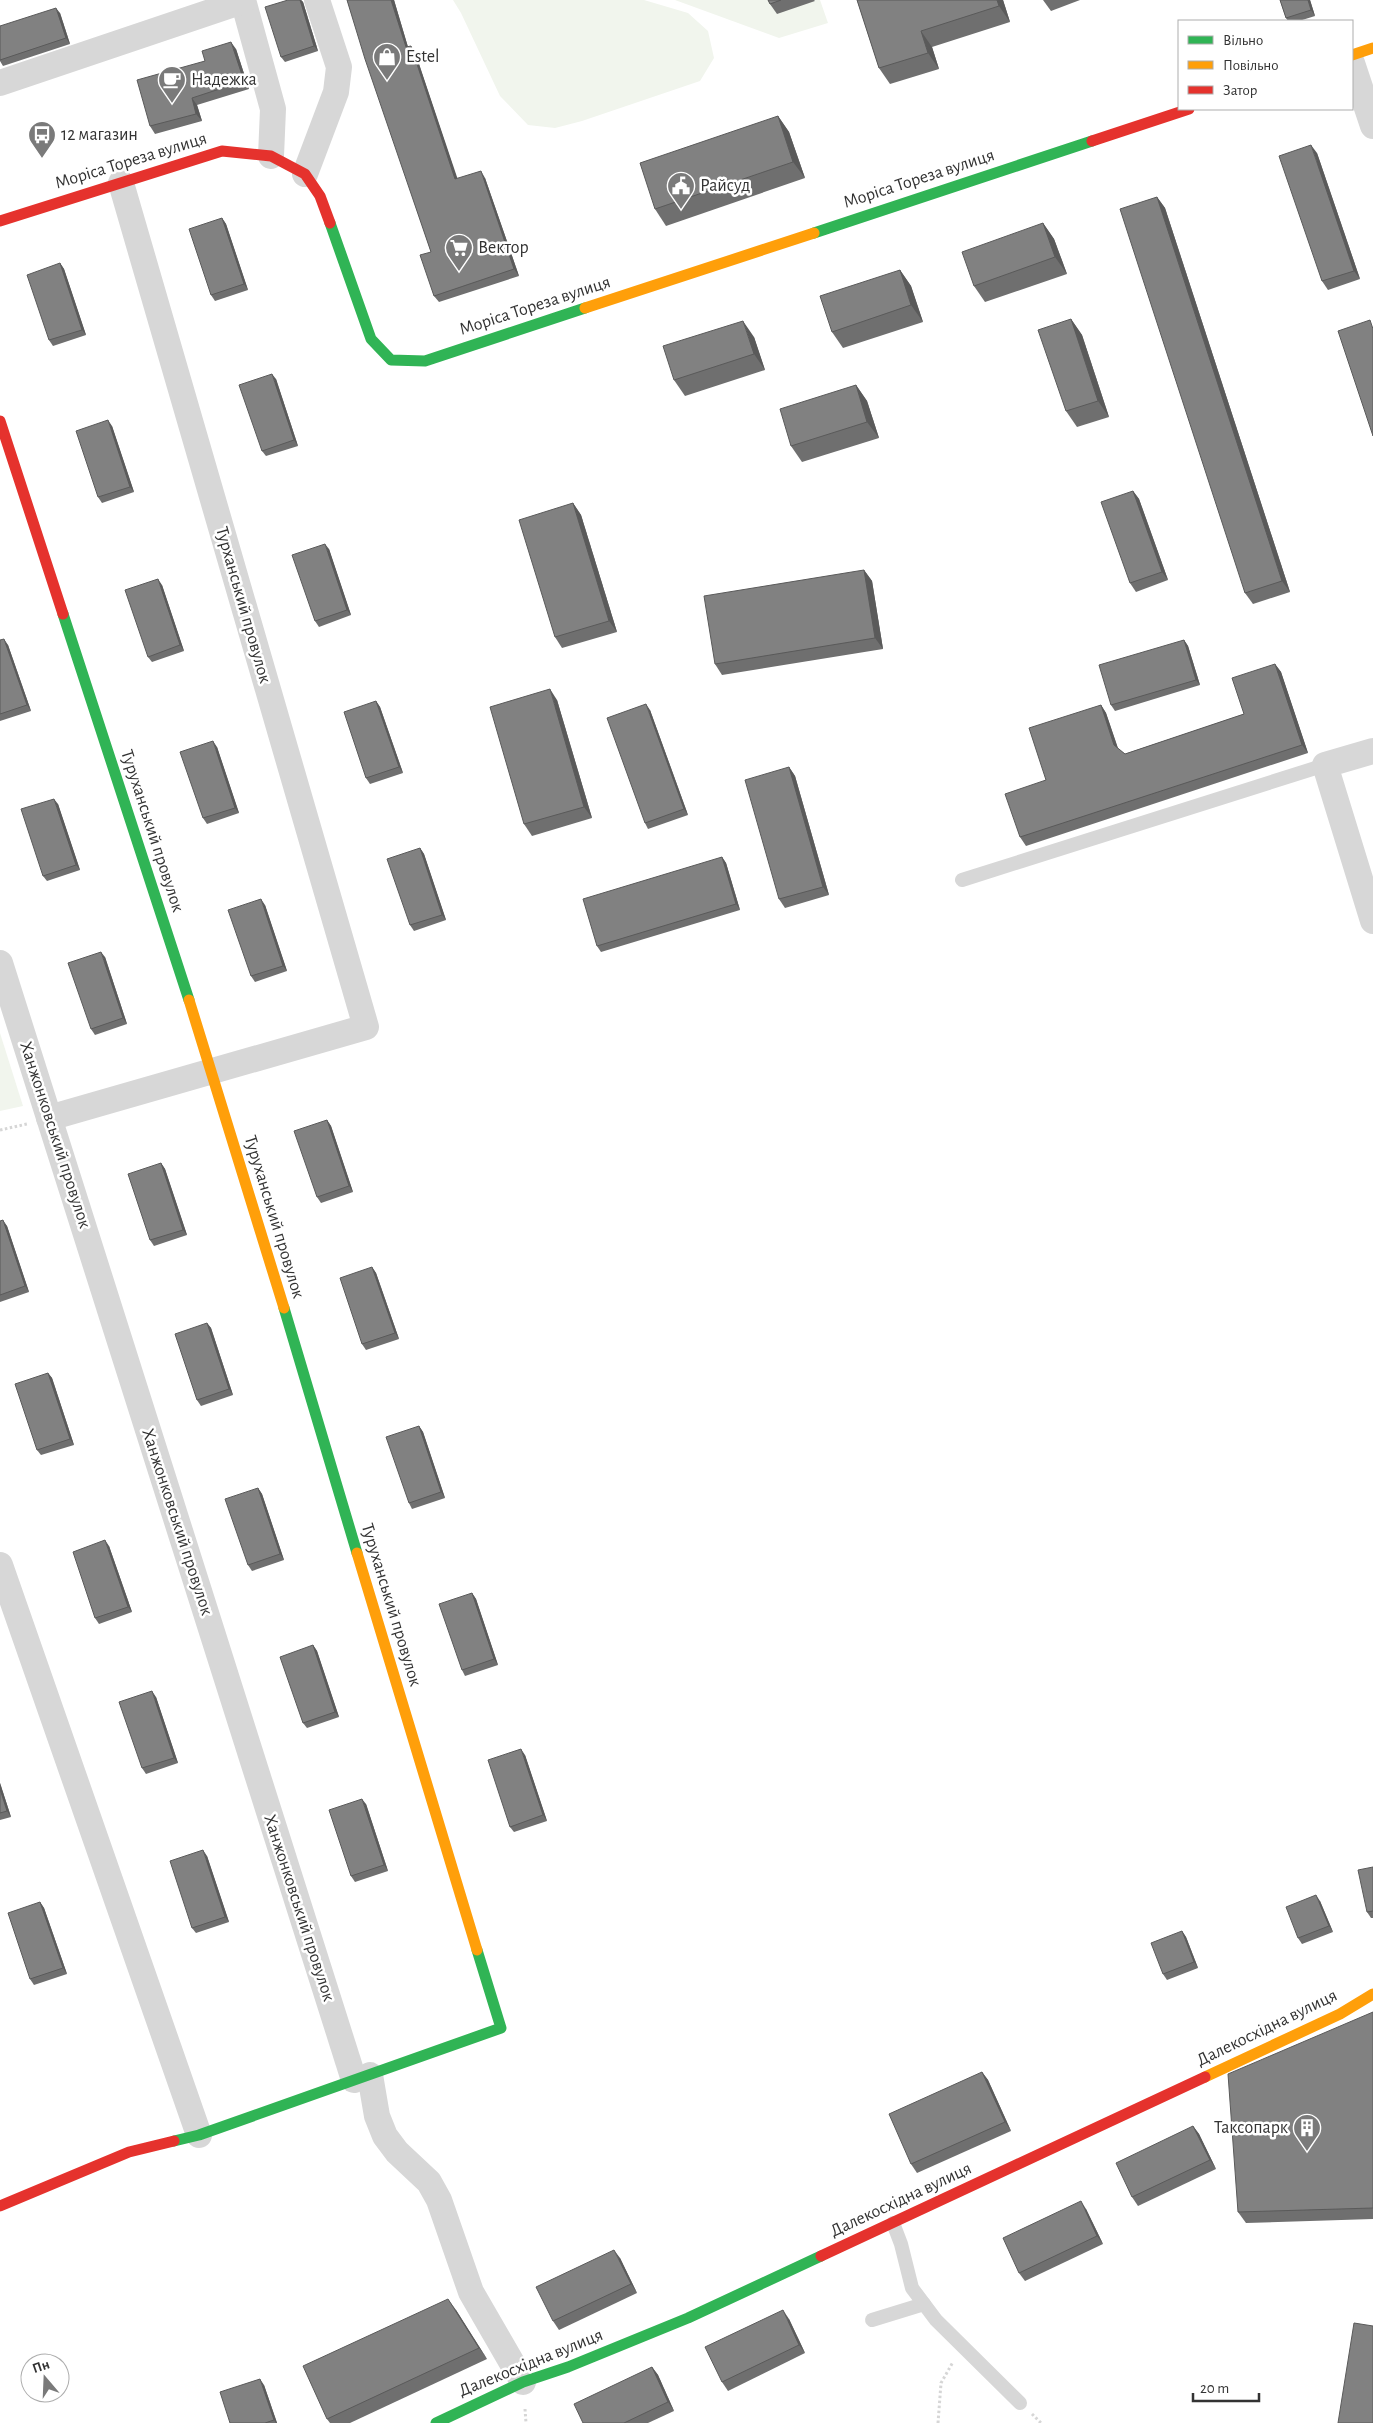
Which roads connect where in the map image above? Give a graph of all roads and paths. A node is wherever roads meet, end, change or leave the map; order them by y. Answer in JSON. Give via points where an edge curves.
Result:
{"nodes":[{"id":1,"x":243,"y":0,"type":"edge"},
{"id":2,"x":317,"y":0,"type":"edge"},
{"id":3,"x":1373,"y":48,"type":"edge"},
{"id":4,"x":1353,"y":55,"type":"edge"},
{"id":5,"x":1353,"y":66,"type":"edge"},
{"id":6,"x":0,"y":83,"type":"edge"},
{"id":7,"x":1186,"y":110,"type":"edge"},
{"id":8,"x":1373,"y":126,"type":"edge"},
{"id":9,"x":271,"y":156,"type":"junction"},
{"id":10,"x":305,"y":174,"type":"junction"},
{"id":11,"x":121,"y":183,"type":"junction"},
{"id":12,"x":0,"y":221,"type":"edge"},
{"id":13,"x":0,"y":421,"type":"edge"},
{"id":14,"x":1373,"y":751,"type":"edge"},
{"id":15,"x":1325,"y":765,"type":"junction"},
{"id":16,"x":962,"y":880,"type":"dead end"},
{"id":17,"x":1373,"y":921,"type":"edge"},
{"id":18,"x":0,"y":963,"type":"edge"},
{"id":19,"x":212,"y":1071,"type":"junction"},
{"id":20,"x":49,"y":1118,"type":"junction"},
{"id":21,"x":0,"y":1565,"type":"edge"},
{"id":22,"x":1373,"y":1994,"type":"edge"},
{"id":23,"x":362,"y":2077,"type":"junction"},
{"id":24,"x":199,"y":2135,"type":"junction"},
{"id":25,"x":0,"y":2206,"type":"edge"},
{"id":26,"x":893,"y":2223,"type":"junction"},
{"id":27,"x":924,"y":2304,"type":"junction"},
{"id":28,"x":872,"y":2320,"type":"dead end"},
{"id":29,"x":956,"y":2357,"type":"dead end"},
{"id":30,"x":523,"y":2382,"type":"junction"},
{"id":31,"x":1020,"y":2403,"type":"dead end"},
{"id":32,"x":436,"y":2423,"type":"edge"},
{"id":33,"x":938,"y":2423,"type":"edge"}],
"edges":[{"from":1,"to":6,"type":"street"},
{"from":1,"to":9,"type":"street","via":[[274,110]]},
{"from":2,"to":10,"type":"street","via":[[340,67],[336,92]]},
{"from":3,"to":4,"type":"street"},
{"from":5,"to":8,"type":"street"},
{"from":7,"to":10,"type":"street","name":"Моріса Тореза вулиця","via":[[424,361],[391,360],[371,339],[320,196]]},
{"from":9,"to":10,"type":"street","name":"Моріса Тореза вулиця"},
{"from":9,"to":11,"type":"street","name":"Моріса Тореза вулиця","via":[[222,151]]},
{"from":11,"to":12,"type":"street","name":"Моріса Тореза вулиця"},
{"from":11,"to":19,"type":"street","name":"Турханський провулок","via":[[366,1027]]},
{"from":13,"to":19,"type":"street","name":"Туруханський провулок"},
{"from":14,"to":15,"type":"street"},
{"from":15,"to":16,"type":"lane"},
{"from":15,"to":17,"type":"street"},
{"from":18,"to":20,"type":"street","name":"Ханжонковський провулок"},
{"from":19,"to":20,"type":"street"},
{"from":19,"to":23,"type":"street","name":"Туруханський провулок","via":[[501,2028]]},
{"from":20,"to":23,"type":"street","name":"Ханжонковський провулок"},
{"from":21,"to":24,"type":"street"},
{"from":22,"to":26,"type":"street","name":"Далекосхідна вулиця","via":[[1331,2018]]},
{"from":23,"to":24,"type":"street"},
{"from":23,"to":30,"type":"street","name":"Ханжонковський провулок","via":[[385,2136],[429,2182],[440,2200],[471,2292]]},
{"from":24,"to":25,"type":"street","via":[[130,2152]]},
{"from":26,"to":27,"type":"lane","via":[[912,2288]]},
{"from":26,"to":30,"type":"street","name":"Далекосхідна вулиця","via":[[688,2318]]},
{"from":27,"to":28,"type":"lane"},
{"from":27,"to":31,"type":"lane","via":[[936,2320]]},
{"from":29,"to":33,"type":"path","via":[[941,2383]]},
{"from":30,"to":32,"type":"street","name":"Далекосхідна вулиця"}]}
